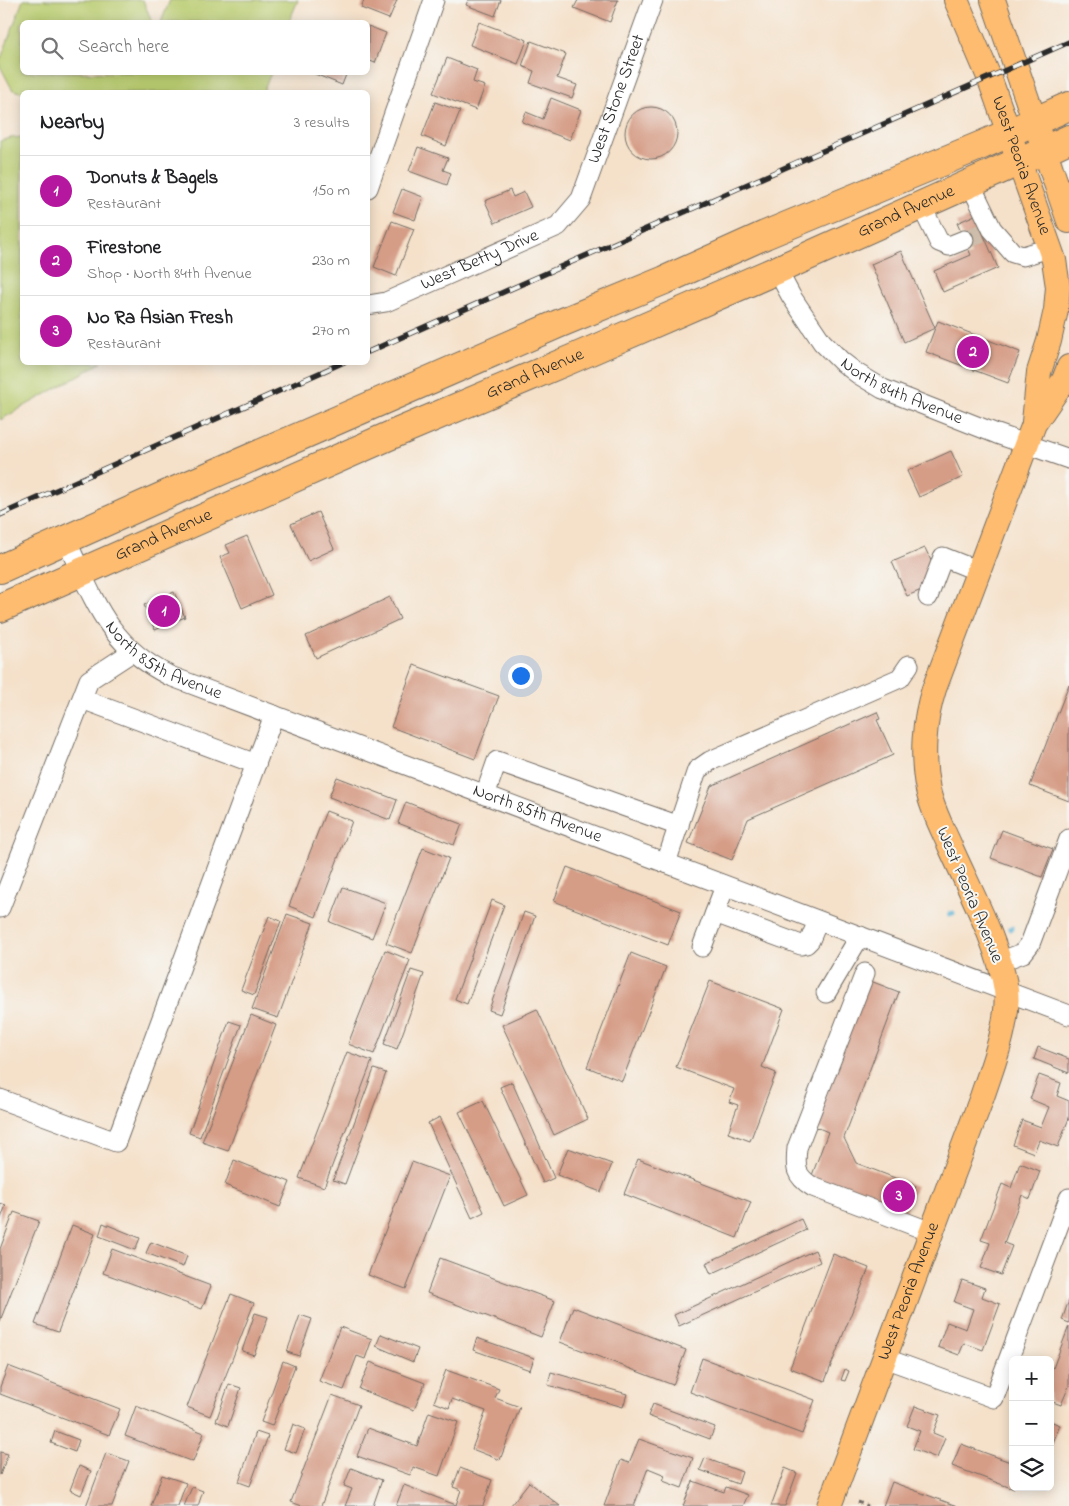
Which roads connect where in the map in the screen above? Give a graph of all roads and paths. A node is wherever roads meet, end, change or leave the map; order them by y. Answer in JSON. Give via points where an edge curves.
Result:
{"nodes":[{"id":1,"x":434,"y":0,"type":"edge"},
{"id":2,"x":653,"y":0,"type":"edge"},
{"id":3,"x":956,"y":0,"type":"edge"},
{"id":4,"x":992,"y":0,"type":"edge"},
{"id":5,"x":1069,"y":106,"type":"edge"},
{"id":6,"x":1035,"y":122,"type":"junction"},
{"id":7,"x":1008,"y":133,"type":"junction"},
{"id":8,"x":1069,"y":139,"type":"edge"},
{"id":9,"x":1043,"y":150,"type":"junction"},
{"id":10,"x":1018,"y":162,"type":"junction"},
{"id":11,"x":370,"y":182,"type":"edge"},
{"id":12,"x":970,"y":183,"type":"junction"},
{"id":13,"x":581,"y":199,"type":"joint"},
{"id":14,"x":921,"y":205,"type":"junction"},
{"id":15,"x":1069,"y":221,"type":"edge"},
{"id":16,"x":964,"y":240,"type":"tunnel mouth"},
{"id":17,"x":1049,"y":248,"type":"junction"},
{"id":18,"x":777,"y":270,"type":"junction"},
{"id":19,"x":370,"y":305,"type":"edge"},
{"id":20,"x":558,"y":324,"type":"junction"},
{"id":21,"x":574,"y":358,"type":"junction"},
{"id":22,"x":1069,"y":367,"type":"edge"},
{"id":23,"x":1030,"y":434,"type":"junction"},
{"id":24,"x":1069,"y":459,"type":"edge"},
{"id":25,"x":66,"y":540,"type":"junction"},
{"id":26,"x":0,"y":569,"type":"edge"},
{"id":27,"x":978,"y":570,"type":"junction"},
{"id":28,"x":81,"y":572,"type":"junction"},
{"id":29,"x":928,"y":597,"type":"dead end"},
{"id":30,"x":0,"y":608,"type":"edge"},
{"id":31,"x":132,"y":652,"type":"junction"},
{"id":32,"x":909,"y":665,"type":"dead end"},
{"id":33,"x":82,"y":700,"type":"junction"},
{"id":34,"x":274,"y":715,"type":"junction"},
{"id":35,"x":256,"y":764,"type":"junction"},
{"id":36,"x":485,"y":795,"type":"junction"},
{"id":37,"x":679,"y":826,"type":"junction"},
{"id":38,"x":1069,"y":839,"type":"edge"},
{"id":39,"x":666,"y":863,"type":"junction"},
{"id":40,"x":726,"y":886,"type":"junction"},
{"id":41,"x":0,"y":908,"type":"edge"},
{"id":42,"x":715,"y":913,"type":"junction"},
{"id":43,"x":818,"y":921,"type":"junction"},
{"id":44,"x":860,"y":936,"type":"junction"},
{"id":45,"x":702,"y":947,"type":"dead end"},
{"id":46,"x":999,"y":962,"type":"junction"},
{"id":47,"x":865,"y":973,"type":"dead end"},
{"id":48,"x":1006,"y":992,"type":"junction"},
{"id":49,"x":826,"y":993,"type":"dead end"},
{"id":50,"x":1069,"y":1015,"type":"edge"},
{"id":51,"x":0,"y":1099,"type":"edge"},
{"id":52,"x":1069,"y":1198,"type":"edge"},
{"id":53,"x":931,"y":1232,"type":"junction"},
{"id":54,"x":884,"y":1358,"type":"junction"},
{"id":55,"x":858,"y":1502,"type":"dead end"},
{"id":56,"x":829,"y":1506,"type":"edge"},
{"id":57,"x":868,"y":1506,"type":"edge"}],
"edges":[{"from":1,"to":11,"type":"street"},
{"from":2,"to":13,"type":"street","name":"West Stone Street"},
{"from":3,"to":7,"type":"main road","name":"West Peoria Avenue","via":[[989,77]]},
{"from":4,"to":6,"type":"main road","name":"West Peoria Avenue"},
{"from":5,"to":6,"type":"highway","name":"Grand Avenue"},
{"from":6,"to":7,"type":"highway","name":"Grand Avenue"},
{"from":6,"to":9,"type":"main road","name":"West Peoria Avenue"},
{"from":7,"to":10,"type":"main road","name":"West Peoria Avenue"},
{"from":7,"to":20,"type":"highway","name":"Grand Avenue"},
{"from":8,"to":9,"type":"highway","name":"Grand Avenue"},
{"from":9,"to":10,"type":"highway","name":"Grand Avenue"},
{"from":9,"to":15,"type":"main road","name":"West Peoria Avenue"},
{"from":10,"to":12,"type":"highway","name":"Grand Avenue"},
{"from":10,"to":17,"type":"main road","name":"West Peoria Avenue"},
{"from":12,"to":14,"type":"highway","name":"Grand Avenue"},
{"from":12,"to":17,"type":"street","via":[[987,231],[1013,253],[1022,256]]},
{"from":13,"to":19,"type":"street","name":"West Betty Drive","via":[[558,226],[386,302]]},
{"from":14,"to":16,"type":"street","via":[[939,242],[949,246]]},
{"from":14,"to":18,"type":"highway","name":"Grand Avenue"},
{"from":17,"to":23,"type":"main road","name":"West Peoria Avenue","via":[[1058,287],[1056,310],[1039,372]]},
{"from":18,"to":21,"type":"highway","name":"Grand Avenue"},
{"from":18,"to":23,"type":"street","name":"North 84th Avenue","via":[[822,342],[858,374],[883,389],[990,431]]},
{"from":20,"to":21,"type":"highway"},
{"from":20,"to":25,"type":"highway","name":"Grand Avenue"},
{"from":21,"to":28,"type":"highway","name":"Grand Avenue"},
{"from":22,"to":23,"type":"main road","name":"West Peoria Avenue"},
{"from":23,"to":24,"type":"street","name":"North 84th Avenue"},
{"from":23,"to":27,"type":"main road","name":"West Peoria Avenue"},
{"from":25,"to":26,"type":"highway","name":"Grand Avenue"},
{"from":25,"to":28,"type":"street","name":"North 85th Avenue"},
{"from":27,"to":29,"type":"street","via":[[943,557]]},
{"from":27,"to":46,"type":"main road","name":"West Peoria Avenue","via":[[931,698],[925,769],[935,812]]},
{"from":28,"to":30,"type":"highway","name":"Grand Avenue"},
{"from":28,"to":31,"type":"street","name":"North 85th Avenue","via":[[111,629]]},
{"from":31,"to":33,"type":"street","via":[[89,680]]},
{"from":31,"to":34,"type":"street","name":"North 85th Avenue","via":[[170,676]]},
{"from":32,"to":37,"type":"street","via":[[900,678],[710,761],[697,770]]},
{"from":33,"to":35,"type":"street"},
{"from":33,"to":41,"type":"street"},
{"from":34,"to":35,"type":"street"},
{"from":34,"to":36,"type":"street","name":"North 85th Avenue"},
{"from":35,"to":51,"type":"street","via":[[116,1142]]},
{"from":36,"to":37,"type":"street","via":[[497,762]]},
{"from":36,"to":39,"type":"street","name":"North 85th Avenue"},
{"from":37,"to":39,"type":"street"},
{"from":38,"to":46,"type":"street","via":[[1030,944],[1023,953]]},
{"from":39,"to":40,"type":"street","name":"North 85th Avenue"},
{"from":40,"to":42,"type":"street"},
{"from":40,"to":43,"type":"street","name":"North 85th Avenue"},
{"from":42,"to":43,"type":"street","via":[[801,945],[810,940]]},
{"from":42,"to":45,"type":"street"},
{"from":43,"to":44,"type":"street","name":"North 85th Avenue"},
{"from":44,"to":48,"type":"street","name":"North 85th Avenue"},
{"from":44,"to":49,"type":"street"},
{"from":46,"to":48,"type":"main road","name":"West Peoria Avenue"},
{"from":47,"to":53,"type":"street","via":[[797,1148],[797,1170],[802,1181],[813,1187]]},
{"from":48,"to":50,"type":"street","name":"North 85th Avenue"},
{"from":48,"to":53,"type":"main road","name":"West Peoria Avenue","via":[[1004,1019],[992,1068]]},
{"from":52,"to":54,"type":"street","via":[[994,1398]]},
{"from":53,"to":54,"type":"main road","name":"West Peoria Avenue"},
{"from":54,"to":56,"type":"main road","name":"West Peoria Avenue"},
{"from":55,"to":57,"type":"path"}]}
